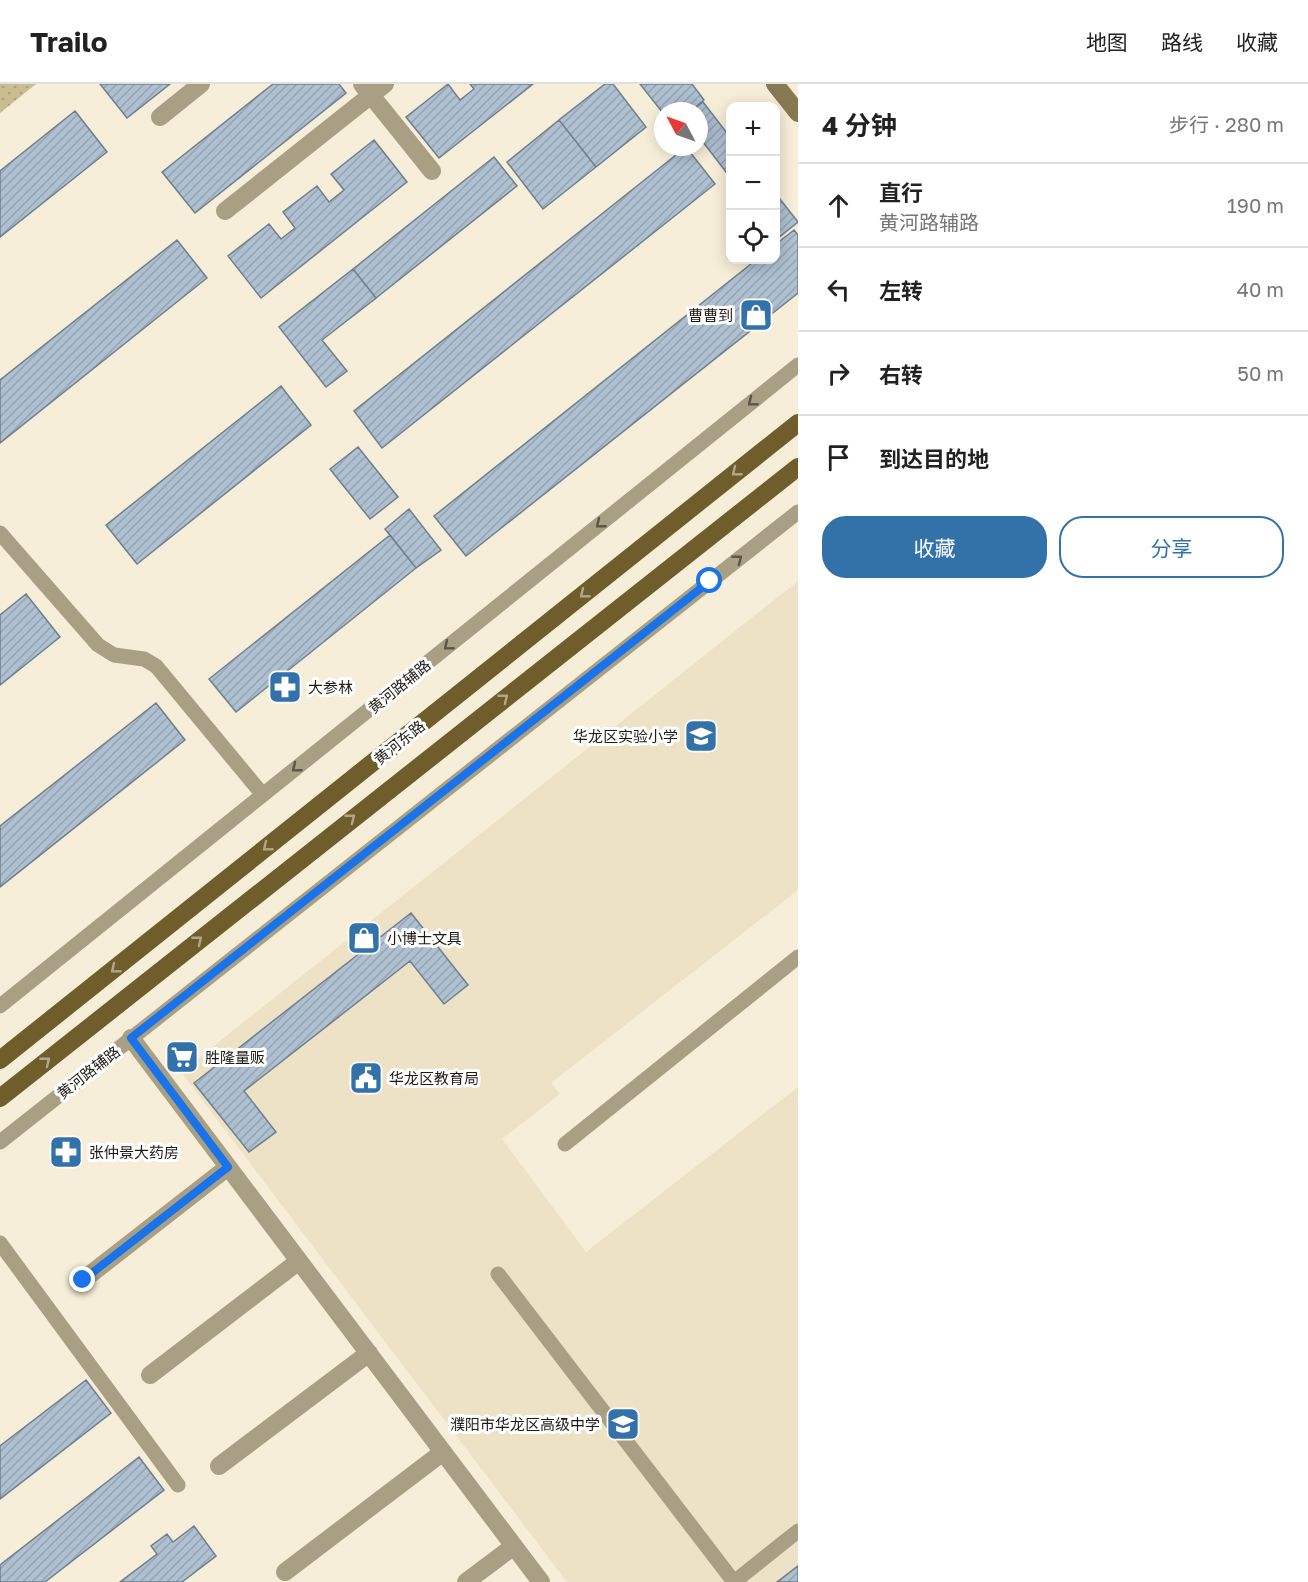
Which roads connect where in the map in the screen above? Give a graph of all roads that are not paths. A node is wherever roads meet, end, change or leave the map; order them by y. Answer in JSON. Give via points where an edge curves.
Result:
{"nodes":[{"id":1,"x":201,"y":84,"type":"edge"},
{"id":2,"x":775,"y":84,"type":"edge"},
{"id":3,"x":373,"y":88,"type":"edge"},
{"id":4,"x":798,"y":113,"type":"edge"},
{"id":5,"x":160,"y":117,"type":"dead end"},
{"id":6,"x":432,"y":171,"type":"dead end"},
{"id":7,"x":225,"y":211,"type":"dead end"},
{"id":8,"x":798,"y":365,"type":"edge"},
{"id":9,"x":798,"y":423,"type":"edge"},
{"id":10,"x":798,"y":467,"type":"edge"},
{"id":11,"x":798,"y":512,"type":"edge"},
{"id":12,"x":0,"y":533,"type":"edge"},
{"id":13,"x":263,"y":795,"type":"junction"},
{"id":14,"x":798,"y":957,"type":"edge"},
{"id":15,"x":0,"y":1006,"type":"edge"},
{"id":16,"x":131,"y":1038,"type":"junction"},
{"id":17,"x":0,"y":1060,"type":"edge"},
{"id":18,"x":0,"y":1098,"type":"edge"},
{"id":19,"x":0,"y":1142,"type":"edge"},
{"id":20,"x":565,"y":1144,"type":"dead end"},
{"id":21,"x":228,"y":1167,"type":"junction"},
{"id":22,"x":0,"y":1243,"type":"edge"},
{"id":23,"x":299,"y":1261,"type":"junction"},
{"id":24,"x":498,"y":1274,"type":"dead end"},
{"id":25,"x":83,"y":1280,"type":"dead end"},
{"id":26,"x":369,"y":1353,"type":"junction"},
{"id":27,"x":150,"y":1375,"type":"dead end"},
{"id":28,"x":443,"y":1452,"type":"junction"},
{"id":29,"x":219,"y":1466,"type":"dead end"},
{"id":30,"x":178,"y":1485,"type":"dead end"},
{"id":31,"x":798,"y":1531,"type":"edge"},
{"id":32,"x":514,"y":1546,"type":"junction"},
{"id":33,"x":285,"y":1572,"type":"dead end"},
{"id":34,"x":466,"y":1582,"type":"edge"},
{"id":35,"x":542,"y":1582,"type":"edge"},
{"id":36,"x":734,"y":1582,"type":"edge"}],
"edges":[{"from":1,"to":5,"type":"street"},
{"from":2,"to":4,"type":"street"},
{"from":3,"to":6,"type":"street"},
{"from":3,"to":7,"type":"street"},
{"from":8,"to":13,"type":"lane","name":"黄河路辅路","one_way":true},
{"from":9,"to":17,"type":"main road","name":"黄河东路","one_way":true},
{"from":18,"to":10,"type":"main road","name":"黄河东路","one_way":true},
{"from":16,"to":11,"type":"lane","name":"黄河路辅路","one_way":true},
{"from":12,"to":13,"type":"lane","via":[[98,645],[114,656],[144,659],[156,666]]},
{"from":13,"to":15,"type":"lane","name":"黄河路辅路"},
{"from":14,"to":20,"type":"lane"},
{"from":16,"to":19,"type":"lane","name":"黄河路辅路"},
{"from":16,"to":21,"type":"street"},
{"from":21,"to":23,"type":"street"},
{"from":21,"to":25,"type":"street"},
{"from":22,"to":30,"type":"lane"},
{"from":23,"to":26,"type":"street"},
{"from":23,"to":27,"type":"street"},
{"from":24,"to":36,"type":"lane"},
{"from":26,"to":28,"type":"street"},
{"from":26,"to":29,"type":"street"},
{"from":28,"to":32,"type":"street"},
{"from":28,"to":33,"type":"street"},
{"from":31,"to":36,"type":"lane"},
{"from":32,"to":34,"type":"street"},
{"from":32,"to":35,"type":"street"}]}
